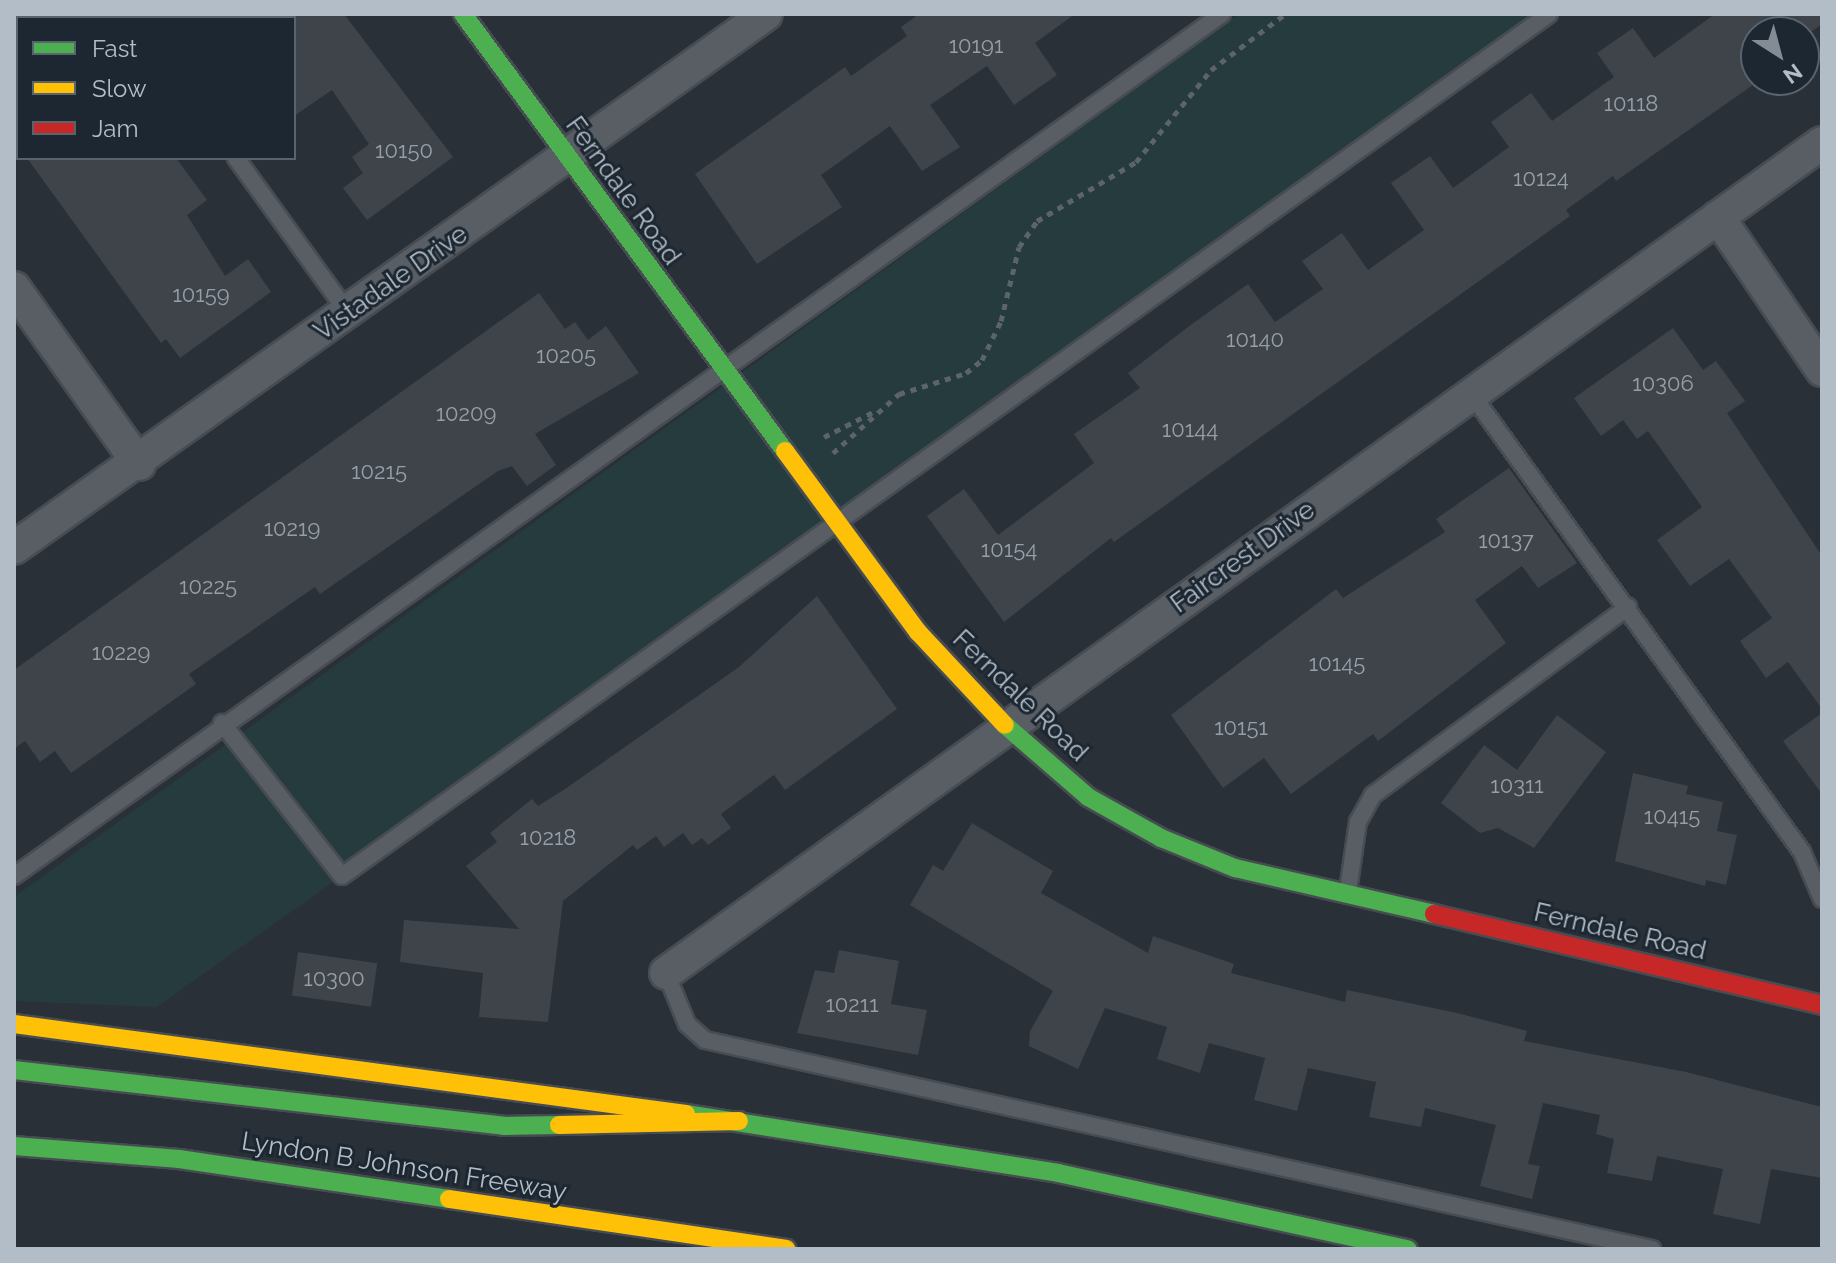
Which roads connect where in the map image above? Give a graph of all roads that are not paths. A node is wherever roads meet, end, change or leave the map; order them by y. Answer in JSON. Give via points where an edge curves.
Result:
{"nodes":[{"id":1,"x":463,"y":14,"type":"edge"},
{"id":2,"x":766,"y":14,"type":"edge"},
{"id":3,"x":1222,"y":14,"type":"edge"},
{"id":4,"x":1549,"y":14,"type":"edge"},
{"id":5,"x":1822,"y":143,"type":"edge"},
{"id":6,"x":567,"y":158,"type":"junction"},
{"id":7,"x":237,"y":160,"type":"edge"},
{"id":8,"x":1718,"y":217,"type":"junction"},
{"id":9,"x":14,"y":288,"type":"edge"},
{"id":10,"x":348,"y":313,"type":"junction"},
{"id":11,"x":1822,"y":370,"type":"edge"},
{"id":12,"x":722,"y":371,"type":"junction"},
{"id":13,"x":1470,"y":392,"type":"junction"},
{"id":14,"x":139,"y":464,"type":"junction"},
{"id":15,"x":836,"y":523,"type":"junction"},
{"id":16,"x":14,"y":548,"type":"edge"},
{"id":17,"x":1628,"y":607,"type":"junction"},
{"id":18,"x":222,"y":723,"type":"junction"},
{"id":19,"x":1008,"y":728,"type":"junction"},
{"id":20,"x":14,"y":876,"type":"edge"},
{"id":21,"x":1347,"y":897,"type":"junction"},
{"id":22,"x":1822,"y":899,"type":"edge"},
{"id":23,"x":666,"y":973,"type":"joint"},
{"id":24,"x":1822,"y":982,"type":"edge"},
{"id":25,"x":1820,"y":1005,"type":"edge"},
{"id":26,"x":14,"y":1024,"type":"edge"},
{"id":27,"x":14,"y":1070,"type":"edge"},
{"id":28,"x":739,"y":1121,"type":"junction"},
{"id":29,"x":14,"y":1146,"type":"edge"},
{"id":30,"x":786,"y":1249,"type":"edge"},
{"id":31,"x":1408,"y":1249,"type":"edge"},
{"id":32,"x":1652,"y":1249,"type":"edge"}],
"edges":[{"from":1,"to":6,"type":"main road","name":"Ferndale Road"},
{"from":2,"to":6,"type":"street","name":"Vistadale Drive"},
{"from":3,"to":12,"type":"lane"},
{"from":4,"to":15,"type":"lane"},
{"from":5,"to":8,"type":"street","name":"Faircrest Drive"},
{"from":6,"to":10,"type":"street","name":"Vistadale Drive"},
{"from":6,"to":12,"type":"main road","name":"Ferndale Road"},
{"from":7,"to":10,"type":"lane"},
{"from":8,"to":11,"type":"street"},
{"from":8,"to":13,"type":"street","name":"Faircrest Drive"},
{"from":9,"to":14,"type":"street"},
{"from":10,"to":14,"type":"street","name":"Vistadale Drive"},
{"from":12,"to":15,"type":"main road","name":"Ferndale Road"},
{"from":12,"to":18,"type":"lane"},
{"from":13,"to":17,"type":"lane"},
{"from":13,"to":19,"type":"street","name":"Faircrest Drive"},
{"from":14,"to":16,"type":"street","name":"Vistadale Drive"},
{"from":15,"to":18,"type":"lane","via":[[342,876]]},
{"from":15,"to":19,"type":"main road","name":"Ferndale Road","via":[[918,632]]},
{"from":17,"to":21,"type":"lane","via":[[1373,795],[1358,822]]},
{"from":17,"to":22,"type":"lane","via":[[1802,852]]},
{"from":18,"to":20,"type":"lane"},
{"from":19,"to":21,"type":"main road","name":"Ferndale Road","via":[[1088,797],[1161,838],[1235,868]]},
{"from":19,"to":23,"type":"street","name":"Faircrest Drive"},
{"from":21,"to":25,"type":"main road","name":"Ferndale Road"},
{"from":23,"to":32,"type":"lane","via":[[687,1024],[705,1040]]},
{"from":24,"to":25,"type":"lane"},
{"from":26,"to":28,"type":"main road"},
{"from":27,"to":28,"type":"main road","via":[[504,1126]]},
{"from":28,"to":31,"type":"main road","via":[[1058,1173]]},
{"from":29,"to":30,"type":"main road","name":"Lyndon B Johnson Freeway","via":[[179,1159]]}]}
